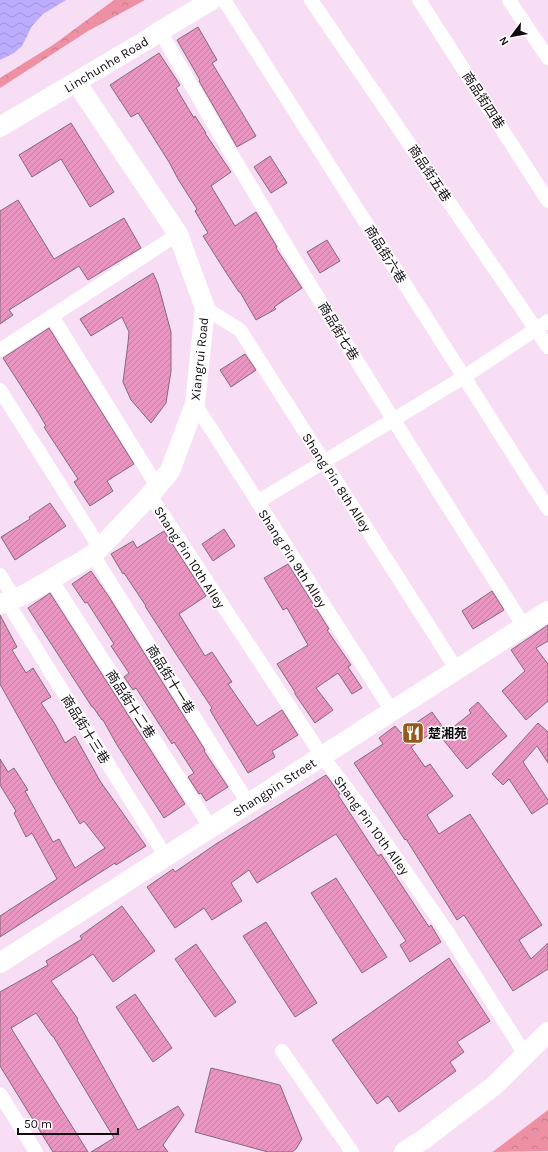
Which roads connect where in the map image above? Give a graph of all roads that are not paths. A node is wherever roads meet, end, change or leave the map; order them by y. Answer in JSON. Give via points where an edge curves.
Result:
{"nodes":[{"id":1,"x":212,"y":0,"type":"edge"},
{"id":2,"x":224,"y":0,"type":"edge"},
{"id":3,"x":311,"y":0,"type":"edge"},
{"id":4,"x":419,"y":0,"type":"edge"},
{"id":5,"x":508,"y":0,"type":"edge"},
{"id":6,"x":160,"y":31,"type":"junction"},
{"id":7,"x":548,"y":58,"type":"edge"},
{"id":8,"x":76,"y":82,"type":"junction"},
{"id":9,"x":0,"y":127,"type":"edge"},
{"id":10,"x":548,"y":201,"type":"edge"},
{"id":11,"x":178,"y":234,"type":"junction"},
{"id":12,"x":205,"y":308,"type":"junction"},
{"id":13,"x":52,"y":316,"type":"junction"},
{"id":14,"x":542,"y":325,"type":"edge"},
{"id":15,"x":548,"y":347,"type":"edge"},
{"id":16,"x":0,"y":350,"type":"edge"},
{"id":17,"x":464,"y":377,"type":"junction"},
{"id":18,"x":0,"y":390,"type":"edge"},
{"id":19,"x":195,"y":404,"type":"junction"},
{"id":20,"x":393,"y":420,"type":"junction"},
{"id":21,"x":324,"y":461,"type":"junction"},
{"id":22,"x":153,"y":491,"type":"junction"},
{"id":23,"x":257,"y":502,"type":"junction"},
{"id":24,"x":548,"y":509,"type":"edge"},
{"id":25,"x":96,"y":551,"type":"junction"},
{"id":26,"x":0,"y":575,"type":"edge"},
{"id":27,"x":51,"y":580,"type":"junction"},
{"id":28,"x":7,"y":602,"type":"edge"},
{"id":29,"x":548,"y":611,"type":"edge"},
{"id":30,"x":524,"y":626,"type":"junction"},
{"id":31,"x":457,"y":670,"type":"junction"},
{"id":32,"x":392,"y":711,"type":"junction"},
{"id":33,"x":322,"y":756,"type":"junction"},
{"id":34,"x":248,"y":803,"type":"junction"},
{"id":35,"x":211,"y":828,"type":"junction"},
{"id":36,"x":166,"y":856,"type":"junction"},
{"id":37,"x":0,"y":963,"type":"edge"},
{"id":38,"x":548,"y":1032,"type":"edge"},
{"id":39,"x":282,"y":1051,"type":"dead end"},
{"id":40,"x":526,"y":1056,"type":"junction"},
{"id":41,"x":0,"y":1094,"type":"edge"},
{"id":42,"x":36,"y":1152,"type":"edge"},
{"id":43,"x":352,"y":1152,"type":"edge"},
{"id":44,"x":404,"y":1152,"type":"edge"}],
"edges":[{"from":1,"to":6,"type":"street","name":"Linchunhe Road"},
{"from":2,"to":17,"type":"street","name":"商品街六巷"},
{"from":3,"to":14,"type":"street","name":"商品街五巷"},
{"from":4,"to":10,"type":"street","name":"商品街四巷"},
{"from":5,"to":7,"type":"street"},
{"from":6,"to":8,"type":"street","name":"Linchunhe Road"},
{"from":6,"to":20,"type":"street","name":"商品街七巷"},
{"from":8,"to":9,"type":"street","name":"Linchunhe Road"},
{"from":8,"to":11,"type":"street","name":"Xiangrui Road"},
{"from":11,"to":12,"type":"street","name":"Xiangrui Road"},
{"from":11,"to":13,"type":"street"},
{"from":12,"to":19,"type":"street","name":"Xiangrui Road"},
{"from":12,"to":21,"type":"street","name":"Shang Pin 8th Alley","via":[[240,330]]},
{"from":13,"to":16,"type":"street"},
{"from":13,"to":22,"type":"street","name":"Shang Pin 10th Alley"},
{"from":14,"to":15,"type":"street","name":"商品街五巷"},
{"from":14,"to":17,"type":"street"},
{"from":17,"to":20,"type":"street"},
{"from":17,"to":24,"type":"street","name":"商品街六巷"},
{"from":18,"to":25,"type":"street","name":"商品街十一巷"},
{"from":19,"to":22,"type":"street","name":"Xiangrui Road","via":[[170,471]]},
{"from":19,"to":23,"type":"street","name":"Shang Pin 9th Alley"},
{"from":20,"to":21,"type":"street"},
{"from":20,"to":30,"type":"street","name":"商品街七巷"},
{"from":21,"to":23,"type":"street"},
{"from":21,"to":31,"type":"street","name":"Shang Pin 8th Alley"},
{"from":22,"to":25,"type":"street","name":"Xiangrui Road"},
{"from":22,"to":33,"type":"street","name":"Shang Pin 10th Alley"},
{"from":23,"to":32,"type":"street","name":"Shang Pin 9th Alley"},
{"from":25,"to":27,"type":"street","name":"Xiangrui Road"},
{"from":25,"to":34,"type":"street","name":"商品街十一巷"},
{"from":26,"to":28,"type":"street","name":"商品街十三巷"},
{"from":27,"to":28,"type":"street","name":"Xiangrui Road"},
{"from":27,"to":35,"type":"street","name":"商品街十二巷"},
{"from":28,"to":36,"type":"street","name":"商品街十三巷"},
{"from":29,"to":30,"type":"street","name":"Shangpin Street"},
{"from":30,"to":31,"type":"street","name":"Shangpin Street"},
{"from":31,"to":32,"type":"street","name":"Shangpin Street"},
{"from":32,"to":33,"type":"street","name":"Shangpin Street"},
{"from":33,"to":34,"type":"street","name":"Shangpin Street"},
{"from":33,"to":40,"type":"street","name":"Shang Pin 10th Alley","via":[[363,810],[450,936]]},
{"from":34,"to":35,"type":"street","name":"Shangpin Street"},
{"from":35,"to":36,"type":"street","name":"Shangpin Street"},
{"from":36,"to":37,"type":"street","name":"Shangpin Street"},
{"from":38,"to":40,"type":"street"},
{"from":39,"to":43,"type":"street"},
{"from":40,"to":44,"type":"street","via":[[495,1085]]},
{"from":41,"to":42,"type":"street"}]}
